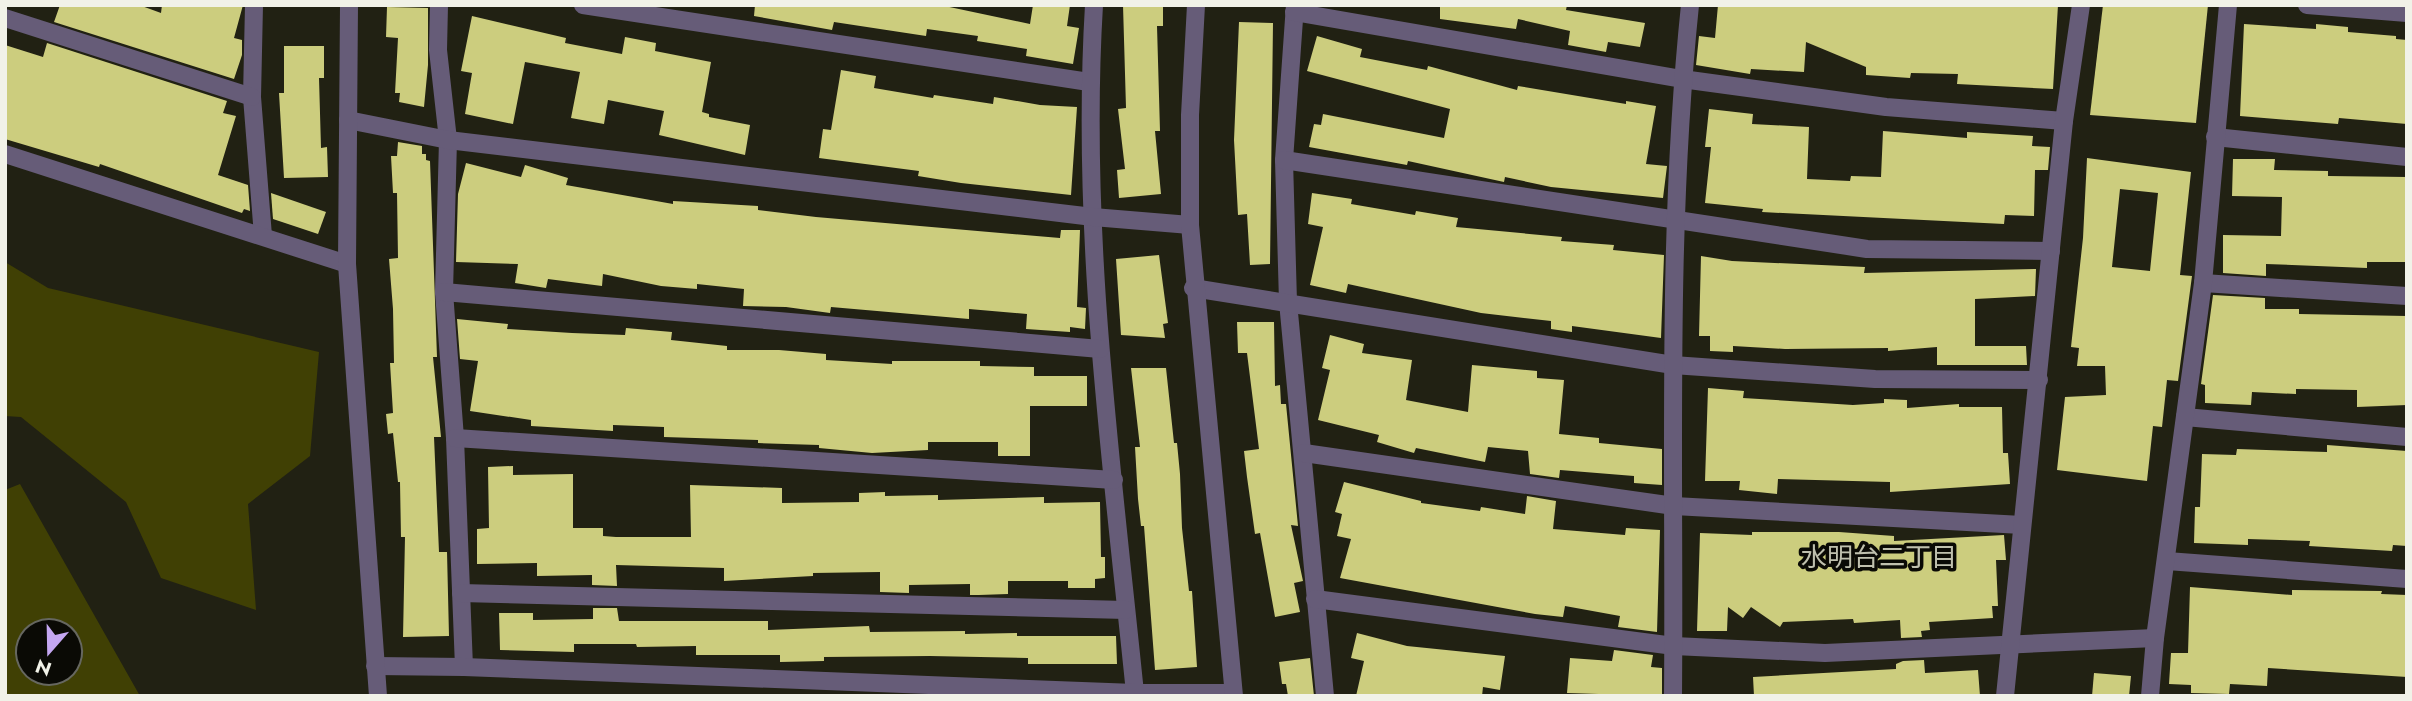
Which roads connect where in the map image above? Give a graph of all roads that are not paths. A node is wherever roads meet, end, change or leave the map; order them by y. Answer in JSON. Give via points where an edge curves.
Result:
{"nodes":[{"id":1,"x":254,"y":5,"type":"edge"},
{"id":2,"x":349,"y":5,"type":"edge"},
{"id":3,"x":439,"y":5,"type":"edge"},
{"id":4,"x":583,"y":5,"type":"edge"},
{"id":5,"x":1094,"y":5,"type":"edge"},
{"id":6,"x":1196,"y":5,"type":"edge"},
{"id":7,"x":1690,"y":5,"type":"edge"},
{"id":8,"x":2081,"y":5,"type":"edge"},
{"id":9,"x":2228,"y":5,"type":"edge"},
{"id":10,"x":2307,"y":5,"type":"edge"},
{"id":11,"x":1294,"y":8,"type":"edge"},
{"id":12,"x":2407,"y":13,"type":"edge"},
{"id":13,"x":5,"y":18,"type":"edge"},
{"id":14,"x":1682,"y":79,"type":"junction"},
{"id":15,"x":1089,"y":82,"type":"junction"},
{"id":16,"x":252,"y":97,"type":"junction"},
{"id":17,"x":348,"y":120,"type":"junction"},
{"id":18,"x":2064,"y":121,"type":"junction"},
{"id":19,"x":2215,"y":137,"type":"junction"},
{"id":20,"x":448,"y":140,"type":"junction"},
{"id":21,"x":5,"y":154,"type":"edge"},
{"id":22,"x":2407,"y":157,"type":"edge"},
{"id":23,"x":1284,"y":160,"type":"junction"},
{"id":24,"x":1093,"y":217,"type":"junction"},
{"id":25,"x":1675,"y":220,"type":"junction"},
{"id":26,"x":1190,"y":225,"type":"junction"},
{"id":27,"x":262,"y":236,"type":"junction"},
{"id":28,"x":2051,"y":251,"type":"junction"},
{"id":29,"x":346,"y":264,"type":"junction"},
{"id":30,"x":2203,"y":282,"type":"junction"},
{"id":31,"x":1194,"y":288,"type":"junction"},
{"id":32,"x":444,"y":292,"type":"junction"},
{"id":33,"x":2407,"y":296,"type":"edge"},
{"id":34,"x":1288,"y":302,"type":"junction"},
{"id":35,"x":1100,"y":349,"type":"junction"},
{"id":36,"x":1673,"y":365,"type":"junction"},
{"id":37,"x":2039,"y":380,"type":"junction"},
{"id":38,"x":2185,"y":417,"type":"junction"},
{"id":39,"x":2407,"y":437,"type":"edge"},
{"id":40,"x":454,"y":438,"type":"junction"},
{"id":41,"x":1304,"y":453,"type":"junction"},
{"id":42,"x":1114,"y":481,"type":"junction"},
{"id":43,"x":1674,"y":506,"type":"junction"},
{"id":44,"x":2022,"y":525,"type":"junction"},
{"id":45,"x":2167,"y":561,"type":"junction"},
{"id":46,"x":2407,"y":579,"type":"edge"},
{"id":47,"x":461,"y":593,"type":"junction"},
{"id":48,"x":1315,"y":599,"type":"junction"},
{"id":49,"x":1126,"y":610,"type":"junction"},
{"id":50,"x":2155,"y":638,"type":"junction"},
{"id":51,"x":2010,"y":644,"type":"junction"},
{"id":52,"x":1674,"y":646,"type":"junction"},
{"id":53,"x":375,"y":666,"type":"junction"},
{"id":54,"x":464,"y":667,"type":"junction"},
{"id":55,"x":1135,"y":693,"type":"junction"},
{"id":56,"x":1233,"y":694,"type":"edge"},
{"id":57,"x":378,"y":696,"type":"edge"},
{"id":58,"x":1325,"y":696,"type":"edge"},
{"id":59,"x":1673,"y":696,"type":"edge"},
{"id":60,"x":2005,"y":696,"type":"edge"},
{"id":61,"x":2150,"y":696,"type":"edge"}],
"edges":[{"from":1,"to":16,"type":"street"},
{"from":2,"to":17,"type":"street"},
{"from":3,"to":20,"type":"street","via":[[438,50]]},
{"from":4,"to":15,"type":"street"},
{"from":5,"to":15,"type":"street"},
{"from":6,"to":26,"type":"street"},
{"from":7,"to":14,"type":"street"},
{"from":8,"to":18,"type":"street"},
{"from":9,"to":19,"type":"street"},
{"from":10,"to":12,"type":"street"},
{"from":11,"to":14,"type":"street"},
{"from":11,"to":23,"type":"street"},
{"from":13,"to":16,"type":"street"},
{"from":14,"to":18,"type":"street","via":[[1886,107]]},
{"from":14,"to":25,"type":"street"},
{"from":15,"to":24,"type":"street"},
{"from":16,"to":27,"type":"street"},
{"from":17,"to":20,"type":"street"},
{"from":17,"to":29,"type":"street"},
{"from":18,"to":28,"type":"street"},
{"from":19,"to":22,"type":"street"},
{"from":19,"to":30,"type":"street"},
{"from":20,"to":24,"type":"street"},
{"from":20,"to":32,"type":"street"},
{"from":21,"to":27,"type":"street"},
{"from":23,"to":25,"type":"street"},
{"from":23,"to":34,"type":"street"},
{"from":24,"to":26,"type":"street"},
{"from":24,"to":35,"type":"street"},
{"from":25,"to":28,"type":"street","via":[[1867,249]]},
{"from":25,"to":36,"type":"street"},
{"from":26,"to":31,"type":"street"},
{"from":27,"to":29,"type":"street"},
{"from":28,"to":37,"type":"street"},
{"from":29,"to":53,"type":"street"},
{"from":30,"to":33,"type":"street"},
{"from":30,"to":38,"type":"street"},
{"from":31,"to":34,"type":"street"},
{"from":31,"to":56,"type":"street"},
{"from":32,"to":35,"type":"street"},
{"from":32,"to":40,"type":"street"},
{"from":34,"to":36,"type":"street"},
{"from":34,"to":41,"type":"street"},
{"from":35,"to":42,"type":"street"},
{"from":36,"to":37,"type":"street","via":[[1875,379]]},
{"from":36,"to":43,"type":"street"},
{"from":37,"to":44,"type":"street"},
{"from":38,"to":39,"type":"street"},
{"from":38,"to":45,"type":"street"},
{"from":40,"to":42,"type":"street"},
{"from":40,"to":47,"type":"street"},
{"from":41,"to":43,"type":"street"},
{"from":41,"to":48,"type":"street"},
{"from":42,"to":49,"type":"street"},
{"from":43,"to":44,"type":"street"},
{"from":43,"to":52,"type":"street"},
{"from":44,"to":51,"type":"street"},
{"from":45,"to":46,"type":"street"},
{"from":45,"to":50,"type":"street"},
{"from":47,"to":49,"type":"street"},
{"from":47,"to":54,"type":"street"},
{"from":48,"to":52,"type":"street"},
{"from":48,"to":58,"type":"street"},
{"from":49,"to":55,"type":"street"},
{"from":50,"to":51,"type":"street"},
{"from":50,"to":61,"type":"street"},
{"from":51,"to":52,"type":"street","via":[[1825,653]]},
{"from":51,"to":60,"type":"street"},
{"from":52,"to":59,"type":"street"},
{"from":53,"to":54,"type":"street"},
{"from":53,"to":57,"type":"street"},
{"from":54,"to":55,"type":"street"},
{"from":55,"to":56,"type":"street"}]}
